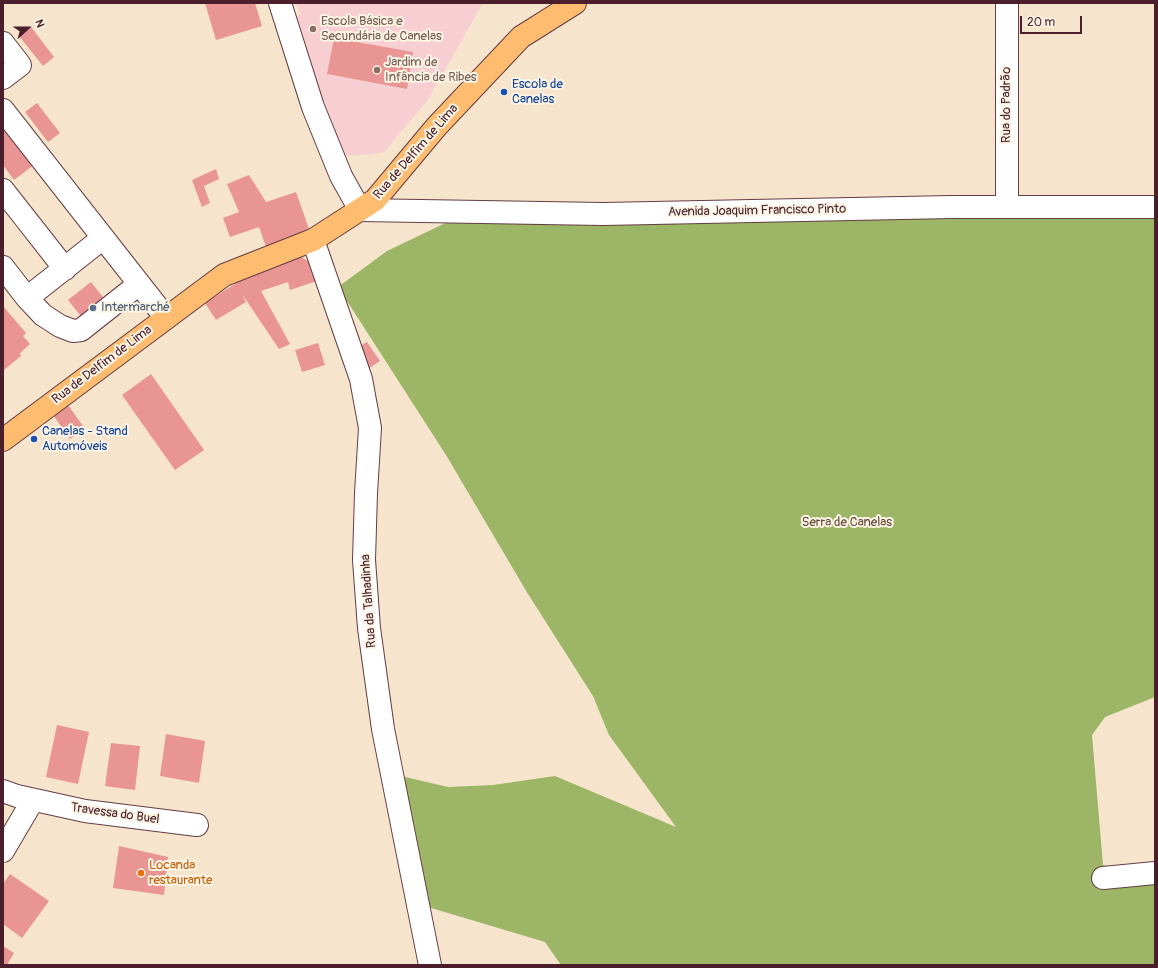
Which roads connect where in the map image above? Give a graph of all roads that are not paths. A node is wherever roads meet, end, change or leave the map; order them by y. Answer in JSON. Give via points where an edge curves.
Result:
{"nodes":[{"id":1,"x":280,"y":3,"type":"edge"},
{"id":2,"x":576,"y":3,"type":"edge"},
{"id":3,"x":1007,"y":3,"type":"edge"},
{"id":4,"x":3,"y":43,"type":"edge"},
{"id":5,"x":3,"y":78,"type":"edge"},
{"id":6,"x":3,"y":110,"type":"edge"},
{"id":7,"x":3,"y":190,"type":"edge"},
{"id":8,"x":1007,"y":206,"type":"junction"},
{"id":9,"x":1155,"y":207,"type":"edge"},
{"id":10,"x":360,"y":210,"type":"junction"},
{"id":11,"x":104,"y":238,"type":"junction"},
{"id":12,"x":313,"y":240,"type":"junction"},
{"id":13,"x":3,"y":267,"type":"edge"},
{"id":14,"x":65,"y":269,"type":"junction"},
{"id":15,"x":139,"y":284,"type":"junction"},
{"id":16,"x":28,"y":298,"type":"junction"},
{"id":17,"x":166,"y":318,"type":"junction"},
{"id":18,"x":3,"y":440,"type":"edge"},
{"id":19,"x":3,"y":791,"type":"edge"},
{"id":20,"x":33,"y":800,"type":"junction"},
{"id":21,"x":197,"y":825,"type":"dead end"},
{"id":22,"x":3,"y":851,"type":"edge"},
{"id":23,"x":1155,"y":873,"type":"edge"},
{"id":24,"x":1103,"y":878,"type":"dead end"},
{"id":25,"x":430,"y":965,"type":"edge"}],
"edges":[{"from":1,"to":10,"type":"street","via":[[313,107],[342,176]]},
{"from":2,"to":10,"type":"main road","name":"Rua de Delfim de Lima","via":[[521,37],[437,126],[375,200]]},
{"from":3,"to":8,"type":"street","name":"Rua do Padrão"},
{"from":4,"to":5,"type":"street","via":[[20,65]]},
{"from":6,"to":11,"type":"street"},
{"from":7,"to":14,"type":"street"},
{"from":8,"to":9,"type":"street","name":"Avenida Joaquim Francisco Pinto"},
{"from":8,"to":10,"type":"street","name":"Avenida Joaquim Francisco Pinto","via":[[603,214]]},
{"from":10,"to":12,"type":"main road","name":"Rua de Delfim de Lima"},
{"from":11,"to":14,"type":"street"},
{"from":11,"to":15,"type":"street"},
{"from":12,"to":17,"type":"main road","name":"Rua de Delfim de Lima","via":[[224,275]]},
{"from":12,"to":25,"type":"street","name":"Rua da Talhadinha","via":[[361,379],[370,428],[364,560],[369,628],[383,729]]},
{"from":13,"to":16,"type":"street"},
{"from":14,"to":16,"type":"street"},
{"from":15,"to":16,"type":"street","via":[[81,330],[73,331],[60,326],[44,315]]},
{"from":15,"to":17,"type":"street"},
{"from":17,"to":18,"type":"main road","name":"Rua de Delfim de Lima"},
{"from":19,"to":20,"type":"street","name":"Travessa do Buel"},
{"from":20,"to":21,"type":"street","name":"Travessa do Buel","via":[[85,811]]},
{"from":20,"to":22,"type":"street"},
{"from":23,"to":24,"type":"street"}]}
